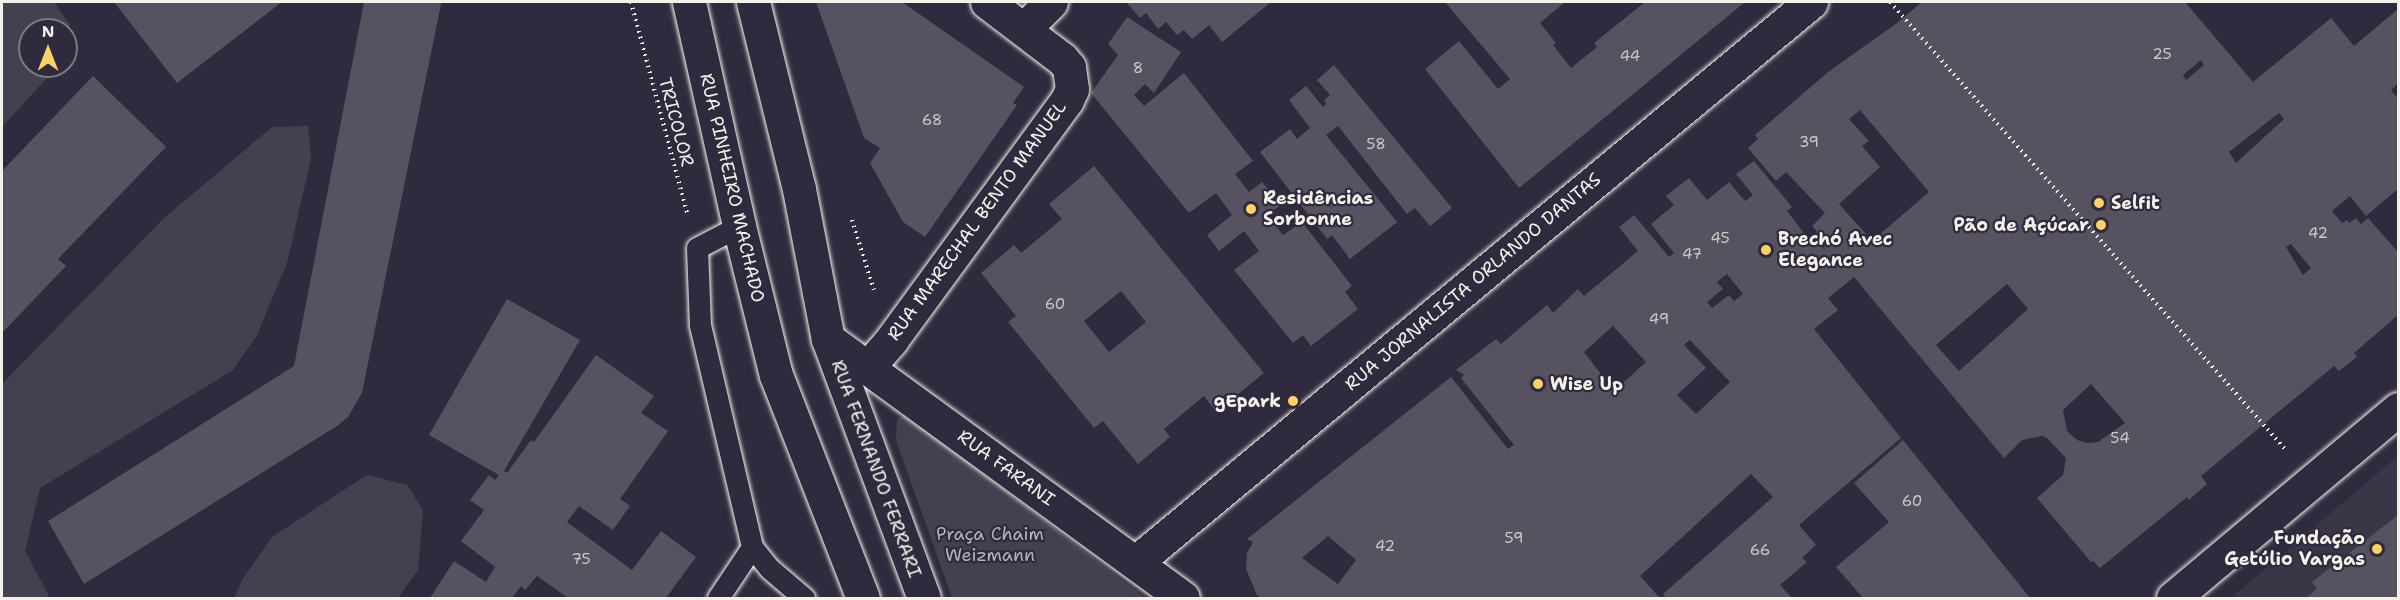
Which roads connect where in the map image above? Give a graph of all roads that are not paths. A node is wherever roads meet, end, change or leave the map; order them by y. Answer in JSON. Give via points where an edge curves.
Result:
{"nodes":[{"id":1,"x":689,"y":2,"type":"edge"},
{"id":2,"x":753,"y":2,"type":"edge"},
{"id":3,"x":987,"y":2,"type":"edge"},
{"id":4,"x":1051,"y":2,"type":"edge"},
{"id":5,"x":1811,"y":2,"type":"edge"},
{"id":6,"x":1024,"y":29,"type":"junction"},
{"id":7,"x":739,"y":226,"type":"junction"},
{"id":8,"x":828,"y":339,"type":"junction"},
{"id":9,"x":868,"y":367,"type":"junction"},
{"id":10,"x":2398,"y":409,"type":"edge"},
{"id":11,"x":752,"y":547,"type":"junction"},
{"id":12,"x":1136,"y":562,"type":"junction"},
{"id":13,"x":718,"y":598,"type":"edge"},
{"id":14,"x":804,"y":598,"type":"edge"},
{"id":15,"x":863,"y":598,"type":"edge"},
{"id":16,"x":924,"y":598,"type":"edge"},
{"id":17,"x":1183,"y":598,"type":"edge"},
{"id":18,"x":2173,"y":598,"type":"edge"}],
"edges":[{"from":1,"to":7,"type":"street","name":"RUA PINHEIRO MACHADO"},
{"from":2,"to":8,"type":"street","via":[[799,189]]},
{"from":3,"to":6,"type":"street","name":"RUA MARECHAL BENTO MANUEL"},
{"from":4,"to":6,"type":"street"},
{"from":5,"to":12,"type":"street","name":"RUA JORNALISTA ORLANDO DANTAS"},
{"from":6,"to":9,"type":"street","name":"RUA MARECHAL BENTO MANUEL","via":[[1069,67],[1072,89],[1067,100]]},
{"from":7,"to":11,"type":"lane","via":[[697,248],[700,325]]},
{"from":7,"to":15,"type":"street","name":"RUA PINHEIRO MACHADO","via":[[776,375]]},
{"from":8,"to":9,"type":"street","name":"RUA FARANI"},
{"from":8,"to":16,"type":"street","name":"RUA FERNANDO FERRARI"},
{"from":9,"to":12,"type":"street","name":"RUA FARANI"},
{"from":10,"to":18,"type":"street"},
{"from":11,"to":13,"type":"lane"},
{"from":11,"to":14,"type":"lane","via":[[770,569]]},
{"from":12,"to":17,"type":"street","name":"RUA FARANI"}]}
